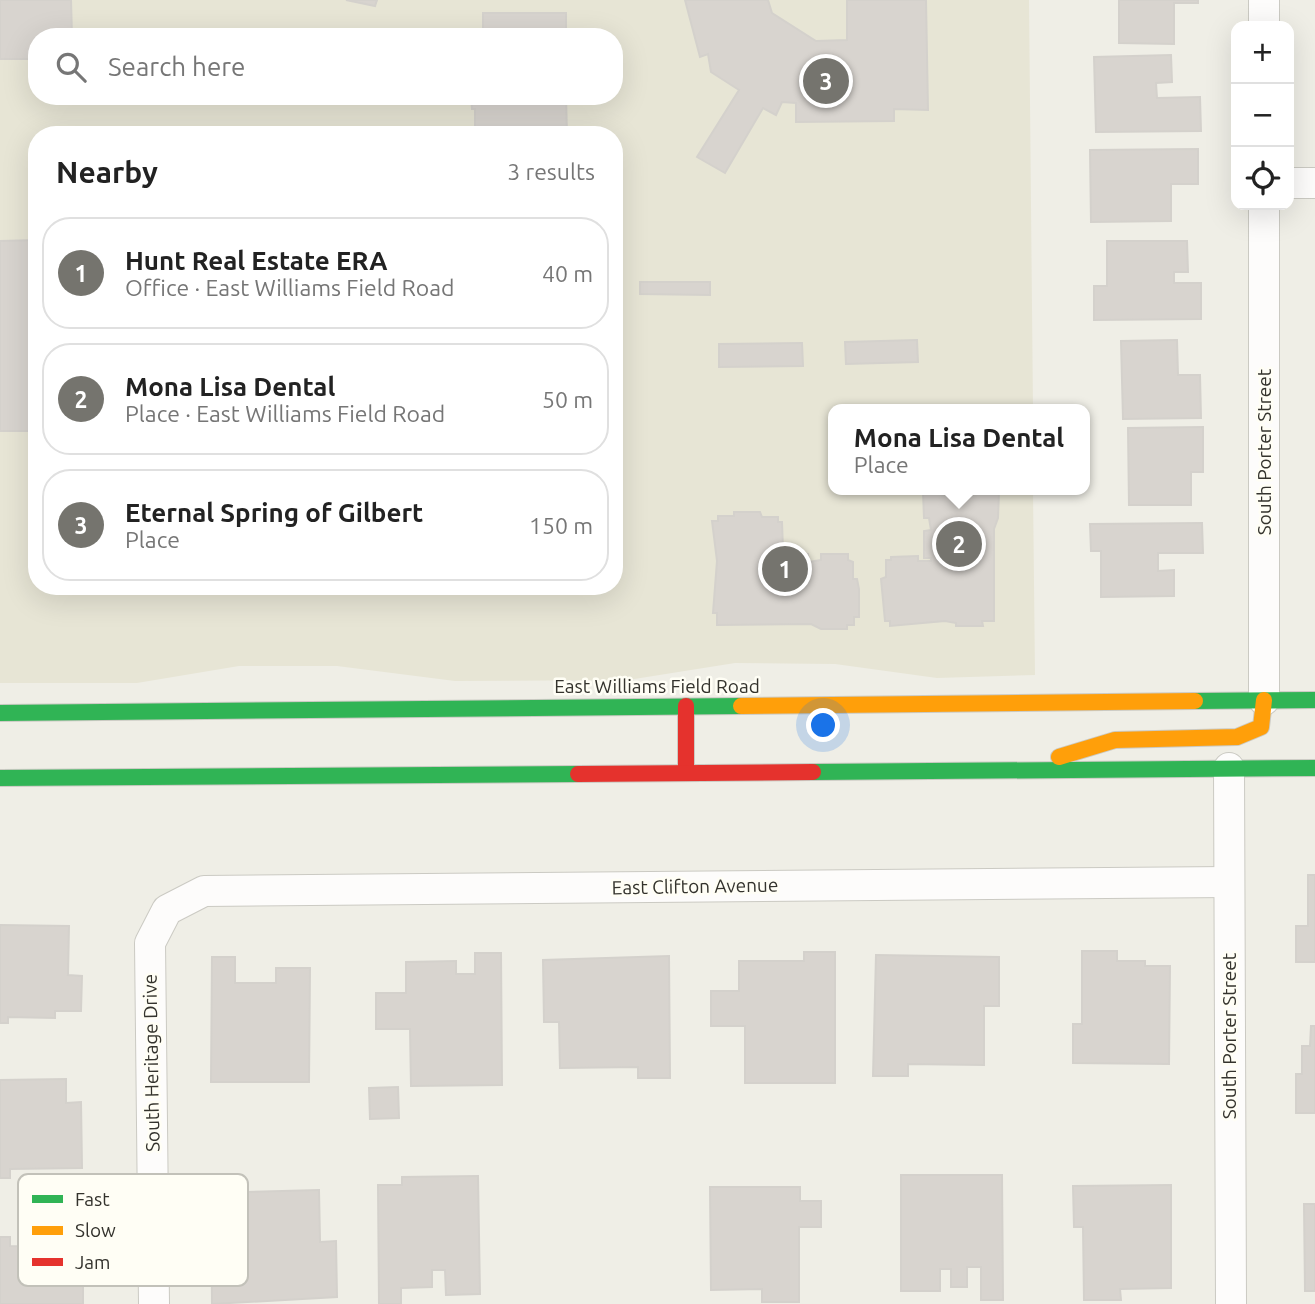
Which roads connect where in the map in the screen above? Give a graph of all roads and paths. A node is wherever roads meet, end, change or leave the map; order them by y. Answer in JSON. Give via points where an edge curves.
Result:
{"nodes":[{"id":1,"x":1264,"y":0,"type":"edge"},
{"id":2,"x":1264,"y":21,"type":"edge"},
{"id":3,"x":1294,"y":183,"type":"edge"},
{"id":4,"x":1315,"y":183,"type":"edge"},
{"id":5,"x":1264,"y":210,"type":"edge"},
{"id":6,"x":1264,"y":700,"type":"junction"},
{"id":7,"x":1315,"y":700,"type":"edge"},
{"id":8,"x":685,"y":706,"type":"junction"},
{"id":9,"x":0,"y":713,"type":"edge"},
{"id":10,"x":1228,"y":768,"type":"junction"},
{"id":11,"x":1315,"y":768,"type":"edge"},
{"id":12,"x":1013,"y":770,"type":"junction"},
{"id":13,"x":686,"y":771,"type":"junction"},
{"id":14,"x":0,"y":778,"type":"edge"},
{"id":15,"x":1228,"y":882,"type":"junction"},
{"id":16,"x":167,"y":910,"type":"joint"},
{"id":17,"x":153,"y":1174,"type":"edge"},
{"id":18,"x":154,"y":1286,"type":"edge"},
{"id":19,"x":154,"y":1304,"type":"edge"},
{"id":20,"x":1231,"y":1304,"type":"edge"}],
"edges":[{"from":1,"to":2,"type":"street"},
{"from":3,"to":4,"type":"street"},
{"from":5,"to":6,"type":"street","name":"South Porter Street"},
{"from":6,"to":7,"type":"main road","name":"East Williams Field Road"},
{"from":6,"to":8,"type":"main road","name":"East Williams Field Road"},
{"from":6,"to":12,"type":"main road","via":[[1261,727],[1251,734],[1115,740]]},
{"from":8,"to":9,"type":"main road","name":"East Williams Field Road"},
{"from":8,"to":13,"type":"main road"},
{"from":10,"to":11,"type":"main road"},
{"from":10,"to":12,"type":"main road"},
{"from":10,"to":15,"type":"street","name":"South Porter Street"},
{"from":12,"to":13,"type":"main road"},
{"from":13,"to":14,"type":"main road"},
{"from":15,"to":16,"type":"street","name":"East Clifton Avenue","via":[[205,891]]},
{"from":15,"to":20,"type":"street","name":"South Porter Street"},
{"from":16,"to":17,"type":"street","name":"South Heritage Drive","via":[[150,943]]},
{"from":18,"to":19,"type":"street","name":"South Heritage Drive"}]}
